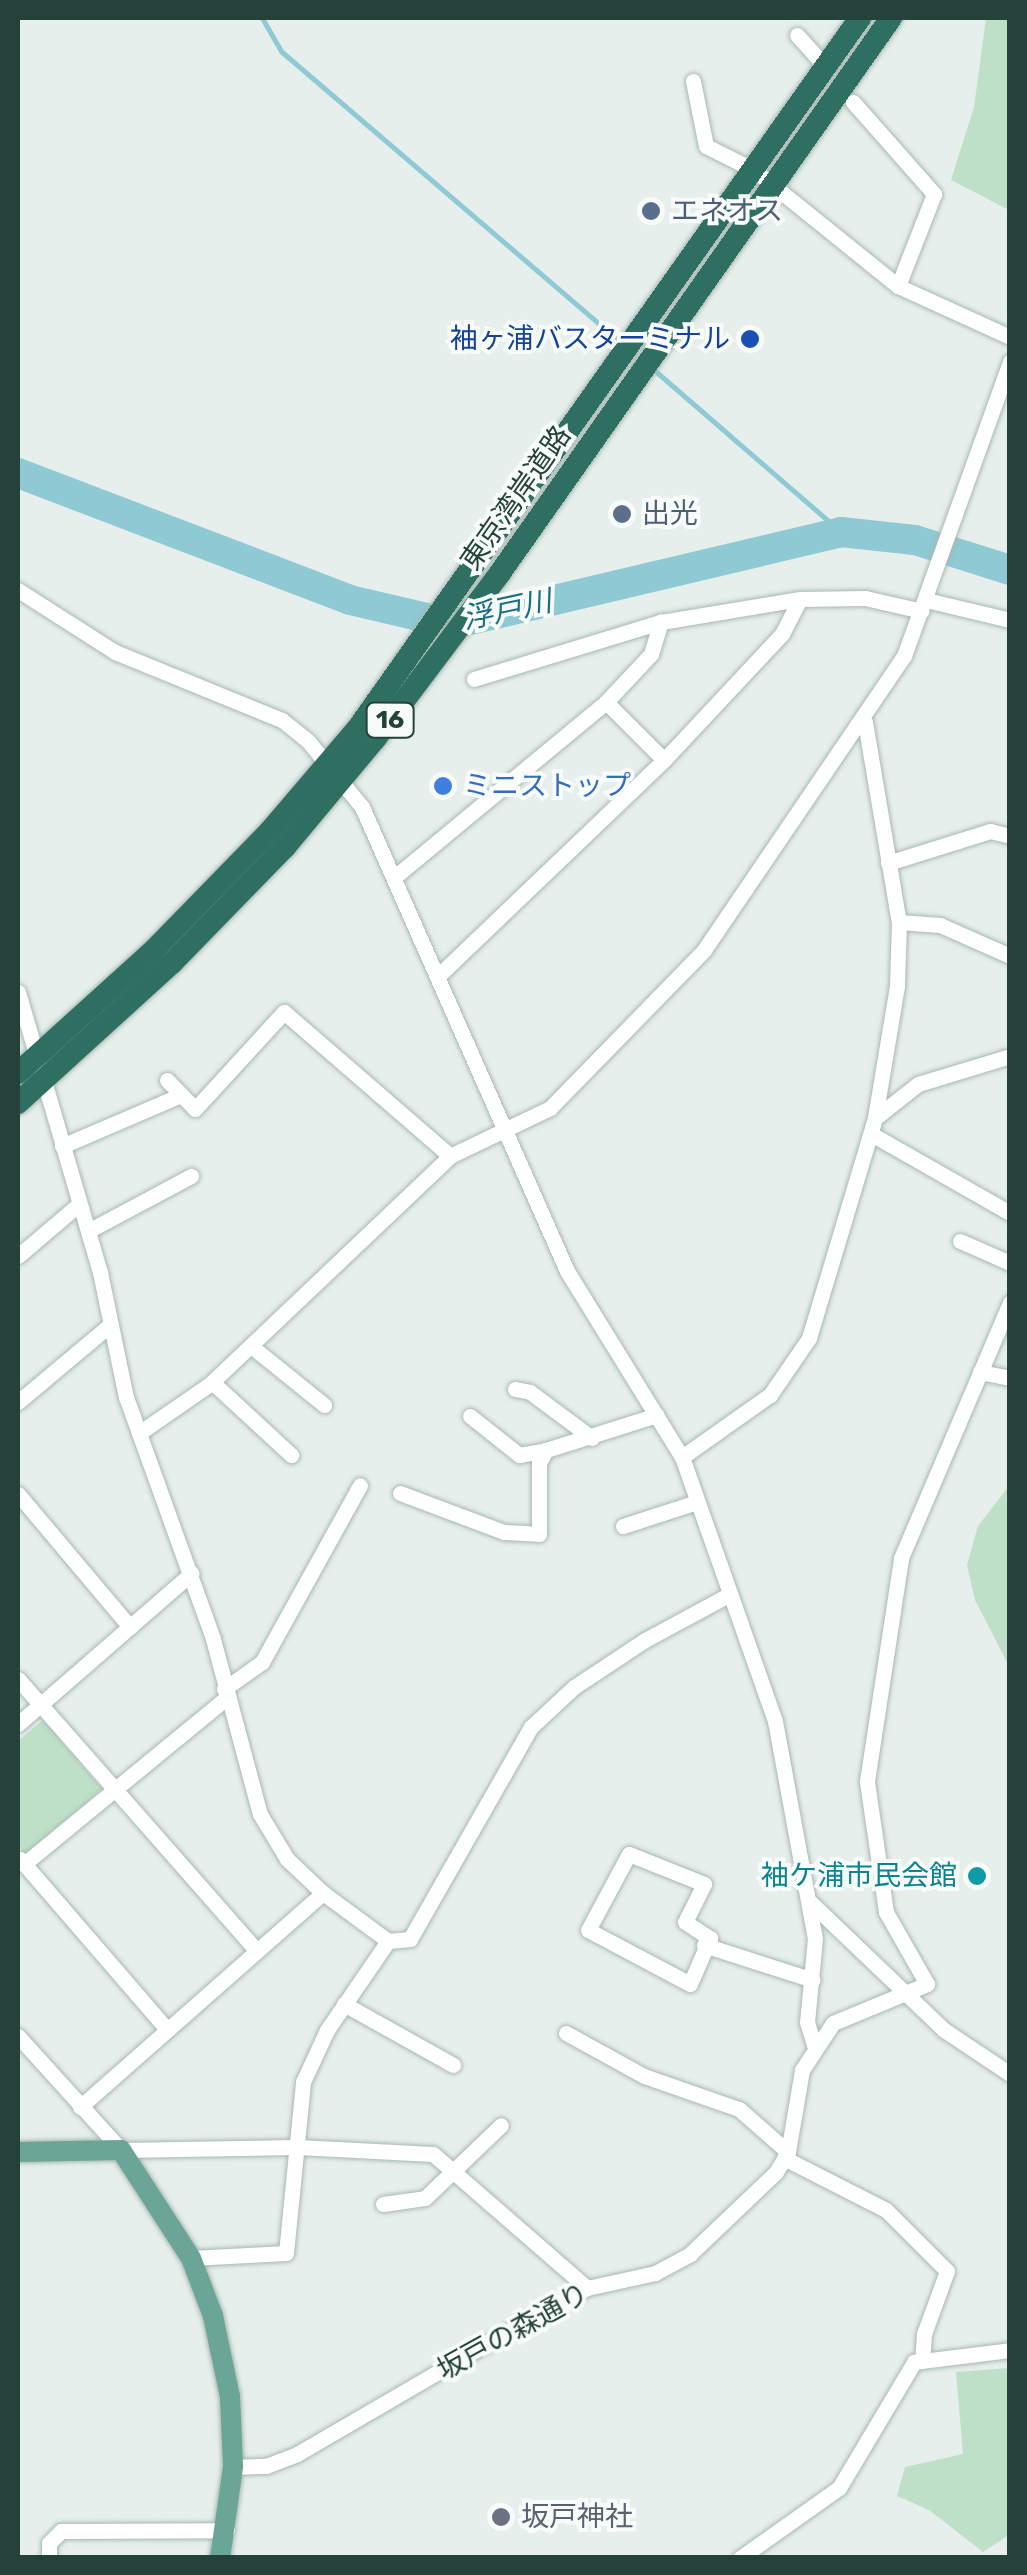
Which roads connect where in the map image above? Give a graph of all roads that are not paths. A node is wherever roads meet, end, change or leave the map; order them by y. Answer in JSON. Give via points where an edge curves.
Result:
{"nodes":[{"id":1,"x":860,"y":18,"type":"edge"},
{"id":2,"x":891,"y":18,"type":"edge"},
{"id":3,"x":798,"y":35,"type":"dead end"},
{"id":4,"x":817,"y":57,"type":"dead end"},
{"id":5,"x":693,"y":80,"type":"dead end"},
{"id":6,"x":854,"y":102,"type":"dead end"},
{"id":7,"x":754,"y":170,"type":"junction"},
{"id":8,"x":774,"y":186,"type":"junction"},
{"id":9,"x":898,"y":286,"type":"junction"},
{"id":10,"x":1010,"y":337,"type":"edge"},
{"id":11,"x":1010,"y":362,"type":"edge"},
{"id":12,"x":18,"y":590,"type":"edge"},
{"id":13,"x":800,"y":598,"type":"junction"},
{"id":14,"x":924,"y":606,"type":"junction"},
{"id":15,"x":1010,"y":620,"type":"edge"},
{"id":16,"x":661,"y":622,"type":"junction"},
{"id":17,"x":474,"y":679,"type":"dead end"},
{"id":18,"x":606,"y":702,"type":"junction"},
{"id":19,"x":864,"y":722,"type":"junction"},
{"id":20,"x":664,"y":760,"type":"junction"},
{"id":21,"x":335,"y":771,"type":"junction"},
{"id":22,"x":1010,"y":836,"type":"edge"},
{"id":23,"x":888,"y":863,"type":"junction"},
{"id":24,"x":397,"y":876,"type":"junction"},
{"id":25,"x":899,"y":922,"type":"junction"},
{"id":26,"x":1010,"y":956,"type":"edge"},
{"id":27,"x":439,"y":975,"type":"junction"},
{"id":28,"x":18,"y":992,"type":"edge"},
{"id":29,"x":1010,"y":1056,"type":"edge"},
{"id":30,"x":26,"y":1066,"type":"edge"},
{"id":31,"x":167,"y":1080,"type":"dead end"},
{"id":32,"x":43,"y":1081,"type":"junction"},
{"id":33,"x":181,"y":1095,"type":"junction"},
{"id":34,"x":18,"y":1103,"type":"edge"},
{"id":35,"x":874,"y":1127,"type":"junction"},
{"id":36,"x":503,"y":1131,"type":"junction"},
{"id":37,"x":62,"y":1146,"type":"junction"},
{"id":38,"x":450,"y":1156,"type":"junction"},
{"id":39,"x":191,"y":1176,"type":"dead end"},
{"id":40,"x":79,"y":1204,"type":"junction"},
{"id":41,"x":1010,"y":1213,"type":"edge"},
{"id":42,"x":88,"y":1231,"type":"junction"},
{"id":43,"x":960,"y":1241,"type":"dead end"},
{"id":44,"x":18,"y":1256,"type":"edge"},
{"id":45,"x":1010,"y":1263,"type":"edge"},
{"id":46,"x":1010,"y":1302,"type":"edge"},
{"id":47,"x":111,"y":1324,"type":"junction"},
{"id":48,"x":251,"y":1346,"type":"junction"},
{"id":49,"x":980,"y":1372,"type":"junction"},
{"id":50,"x":1010,"y":1378,"type":"edge"},
{"id":51,"x":212,"y":1382,"type":"junction"},
{"id":52,"x":516,"y":1389,"type":"dead end"},
{"id":53,"x":18,"y":1402,"type":"edge"},
{"id":54,"x":324,"y":1405,"type":"dead end"},
{"id":55,"x":657,"y":1415,"type":"junction"},
{"id":56,"x":470,"y":1416,"type":"dead end"},
{"id":57,"x":139,"y":1433,"type":"junction"},
{"id":58,"x":592,"y":1438,"type":"junction"},
{"id":59,"x":546,"y":1450,"type":"junction"},
{"id":60,"x":291,"y":1454,"type":"dead end"},
{"id":61,"x":682,"y":1456,"type":"junction"},
{"id":62,"x":360,"y":1486,"type":"dead end"},
{"id":63,"x":400,"y":1493,"type":"dead end"},
{"id":64,"x":18,"y":1494,"type":"edge"},
{"id":65,"x":696,"y":1502,"type":"junction"},
{"id":66,"x":623,"y":1526,"type":"dead end"},
{"id":67,"x":192,"y":1573,"type":"junction"},
{"id":68,"x":730,"y":1594,"type":"junction"},
{"id":69,"x":130,"y":1627,"type":"junction"},
{"id":70,"x":18,"y":1679,"type":"edge"},
{"id":71,"x":225,"y":1694,"type":"junction"},
{"id":72,"x":40,"y":1705,"type":"junction"},
{"id":73,"x":18,"y":1724,"type":"edge"},
{"id":74,"x":115,"y":1791,"type":"junction"},
{"id":75,"x":21,"y":1860,"type":"edge"},
{"id":76,"x":323,"y":1893,"type":"junction"},
{"id":77,"x":809,"y":1901,"type":"junction"},
{"id":78,"x":388,"y":1941,"type":"junction"},
{"id":79,"x":704,"y":1945,"type":"junction"},
{"id":80,"x":255,"y":1949,"type":"junction"},
{"id":81,"x":813,"y":1980,"type":"junction"},
{"id":82,"x":905,"y":1994,"type":"junction"},
{"id":83,"x":344,"y":2004,"type":"junction"},
{"id":84,"x":166,"y":2028,"type":"junction"},
{"id":85,"x":566,"y":2033,"type":"dead end"},
{"id":86,"x":18,"y":2036,"type":"edge"},
{"id":87,"x":814,"y":2045,"type":"junction"},
{"id":88,"x":453,"y":2066,"type":"dead end"},
{"id":89,"x":1010,"y":2074,"type":"edge"},
{"id":90,"x":80,"y":2107,"type":"junction"},
{"id":91,"x":501,"y":2125,"type":"dead end"},
{"id":92,"x":298,"y":2147,"type":"junction"},
{"id":93,"x":120,"y":2150,"type":"junction"},
{"id":94,"x":18,"y":2152,"type":"edge"},
{"id":95,"x":786,"y":2155,"type":"junction"},
{"id":96,"x":458,"y":2170,"type":"junction"},
{"id":97,"x":383,"y":2204,"type":"dead end"},
{"id":98,"x":192,"y":2258,"type":"junction"},
{"id":99,"x":587,"y":2288,"type":"junction"},
{"id":100,"x":1010,"y":2350,"type":"edge"},
{"id":101,"x":922,"y":2361,"type":"junction"},
{"id":102,"x":233,"y":2466,"type":"junction"},
{"id":103,"x":227,"y":2530,"type":"junction"},
{"id":104,"x":49,"y":2558,"type":"edge"},
{"id":105,"x":220,"y":2558,"type":"edge"},
{"id":106,"x":740,"y":2558,"type":"edge"}],
"edges":[{"from":1,"to":7,"type":"highway","name":"東京湾岸道路","number":"16"},
{"from":2,"to":8,"type":"highway","name":"東京湾岸道路","number":"16"},
{"from":3,"to":4,"type":"street"},
{"from":5,"to":7,"type":"street","via":[[706,146]]},
{"from":6,"to":9,"type":"street","via":[[934,194]]},
{"from":7,"to":8,"type":"street"},
{"from":7,"to":21,"type":"highway","name":"東京湾岸道路","number":"16"},
{"from":8,"to":9,"type":"street"},
{"from":8,"to":21,"type":"highway","name":"東京湾岸道路","number":"16","via":[[500,573]]},
{"from":9,"to":10,"type":"street"},
{"from":11,"to":14,"type":"street"},
{"from":12,"to":21,"type":"street","via":[[116,652],[282,720]]},
{"from":13,"to":14,"type":"street"},
{"from":13,"to":16,"type":"street"},
{"from":13,"to":20,"type":"street","via":[[782,634]]},
{"from":14,"to":15,"type":"street"},
{"from":14,"to":19,"type":"street"},
{"from":16,"to":17,"type":"street"},
{"from":16,"to":18,"type":"street","via":[[651,654]]},
{"from":18,"to":20,"type":"street"},
{"from":18,"to":24,"type":"street"},
{"from":19,"to":23,"type":"street"},
{"from":19,"to":36,"type":"street","via":[[704,950],[550,1108]]},
{"from":20,"to":27,"type":"street"},
{"from":21,"to":24,"type":"street"},
{"from":21,"to":30,"type":"highway","name":"東京湾岸道路","number":"16"},
{"from":21,"to":32,"type":"highway","name":"東京湾岸道路","number":"16","via":[[184,950]]},
{"from":22,"to":23,"type":"street","via":[[990,831]]},
{"from":23,"to":25,"type":"street"},
{"from":24,"to":27,"type":"street"},
{"from":25,"to":26,"type":"street","via":[[930,922]]},
{"from":25,"to":35,"type":"street","via":[[897,986]]},
{"from":27,"to":36,"type":"street"},
{"from":28,"to":30,"type":"street"},
{"from":29,"to":35,"type":"street","via":[[918,1084]]},
{"from":30,"to":32,"type":"street"},
{"from":31,"to":33,"type":"street"},
{"from":32,"to":34,"type":"highway","name":"東京湾岸道路","number":"16"},
{"from":32,"to":37,"type":"street"},
{"from":33,"to":37,"type":"street"},
{"from":33,"to":38,"type":"street","via":[[194,1109],[284,1012]]},
{"from":35,"to":41,"type":"street"},
{"from":35,"to":61,"type":"street","via":[[809,1338],[770,1395]]},
{"from":36,"to":38,"type":"street"},
{"from":36,"to":55,"type":"street","via":[[567,1272]]},
{"from":37,"to":40,"type":"street"},
{"from":38,"to":48,"type":"street"},
{"from":39,"to":42,"type":"street"},
{"from":40,"to":42,"type":"street"},
{"from":40,"to":44,"type":"street"},
{"from":42,"to":47,"type":"street"},
{"from":43,"to":45,"type":"street"},
{"from":46,"to":49,"type":"street"},
{"from":47,"to":53,"type":"street"},
{"from":47,"to":57,"type":"street"},
{"from":48,"to":51,"type":"street"},
{"from":48,"to":54,"type":"street"},
{"from":49,"to":50,"type":"street"},
{"from":49,"to":82,"type":"street","via":[[900,1558],[867,1781],[886,1912],[927,1984]]},
{"from":51,"to":57,"type":"street"},
{"from":51,"to":60,"type":"street"},
{"from":52,"to":58,"type":"street","via":[[530,1392]]},
{"from":55,"to":58,"type":"street"},
{"from":55,"to":61,"type":"street"},
{"from":56,"to":59,"type":"street","via":[[519,1455]]},
{"from":57,"to":67,"type":"street"},
{"from":58,"to":59,"type":"street"},
{"from":59,"to":63,"type":"street","via":[[539,1463],[539,1534],[504,1532]]},
{"from":61,"to":65,"type":"street"},
{"from":62,"to":71,"type":"street","via":[[262,1662]]},
{"from":64,"to":69,"type":"street"},
{"from":65,"to":66,"type":"street"},
{"from":65,"to":68,"type":"street"},
{"from":67,"to":69,"type":"street"},
{"from":67,"to":71,"type":"street"},
{"from":68,"to":77,"type":"street","via":[[776,1721]]},
{"from":68,"to":78,"type":"street","via":[[645,1640],[542,1715],[418,1931]]},
{"from":69,"to":72,"type":"street"},
{"from":70,"to":72,"type":"street"},
{"from":71,"to":74,"type":"street"},
{"from":71,"to":76,"type":"street","via":[[260,1814],[287,1859]]},
{"from":72,"to":73,"type":"street"},
{"from":72,"to":74,"type":"street"},
{"from":74,"to":75,"type":"street"},
{"from":74,"to":80,"type":"street"},
{"from":75,"to":84,"type":"street"},
{"from":76,"to":78,"type":"street"},
{"from":76,"to":80,"type":"street"},
{"from":77,"to":81,"type":"street"},
{"from":77,"to":82,"type":"street"},
{"from":78,"to":83,"type":"street"},
{"from":79,"to":79,"type":"street","via":[[710,1938],[684,1922],[704,1884],[629,1854],[588,1930],[690,1984]]},
{"from":79,"to":81,"type":"street"},
{"from":80,"to":84,"type":"street"},
{"from":81,"to":87,"type":"street","via":[[807,2022]]},
{"from":82,"to":87,"type":"street","via":[[833,2023]]},
{"from":82,"to":89,"type":"street"},
{"from":83,"to":88,"type":"street"},
{"from":83,"to":92,"type":"street","via":[[302,2082]]},
{"from":84,"to":90,"type":"street"},
{"from":85,"to":95,"type":"street","via":[[644,2076],[738,2109]]},
{"from":86,"to":90,"type":"street"},
{"from":87,"to":95,"type":"street","name":"坂戸の森通り","via":[[802,2070]]},
{"from":90,"to":93,"type":"street"},
{"from":91,"to":96,"type":"street"},
{"from":92,"to":93,"type":"street"},
{"from":92,"to":96,"type":"street","via":[[433,2154]]},
{"from":92,"to":98,"type":"street","via":[[286,2253]]},
{"from":93,"to":94,"type":"main road"},
{"from":93,"to":98,"type":"main road"},
{"from":95,"to":99,"type":"street","name":"坂戸の森通り","via":[[750,2204],[690,2254],[655,2273]]},
{"from":95,"to":101,"type":"street","via":[[886,2210],[947,2271],[924,2334]]},
{"from":96,"to":97,"type":"street","via":[[424,2198]]},
{"from":96,"to":99,"type":"street"},
{"from":98,"to":102,"type":"main road","via":[[225,2359]]},
{"from":99,"to":102,"type":"street","name":"坂戸の森通り","via":[[297,2454],[266,2466]]},
{"from":100,"to":101,"type":"street"},
{"from":101,"to":106,"type":"street","via":[[914,2362],[839,2488]]},
{"from":102,"to":103,"type":"main road"},
{"from":103,"to":104,"type":"street","via":[[61,2531],[49,2543]]},
{"from":103,"to":105,"type":"main road"}]}
